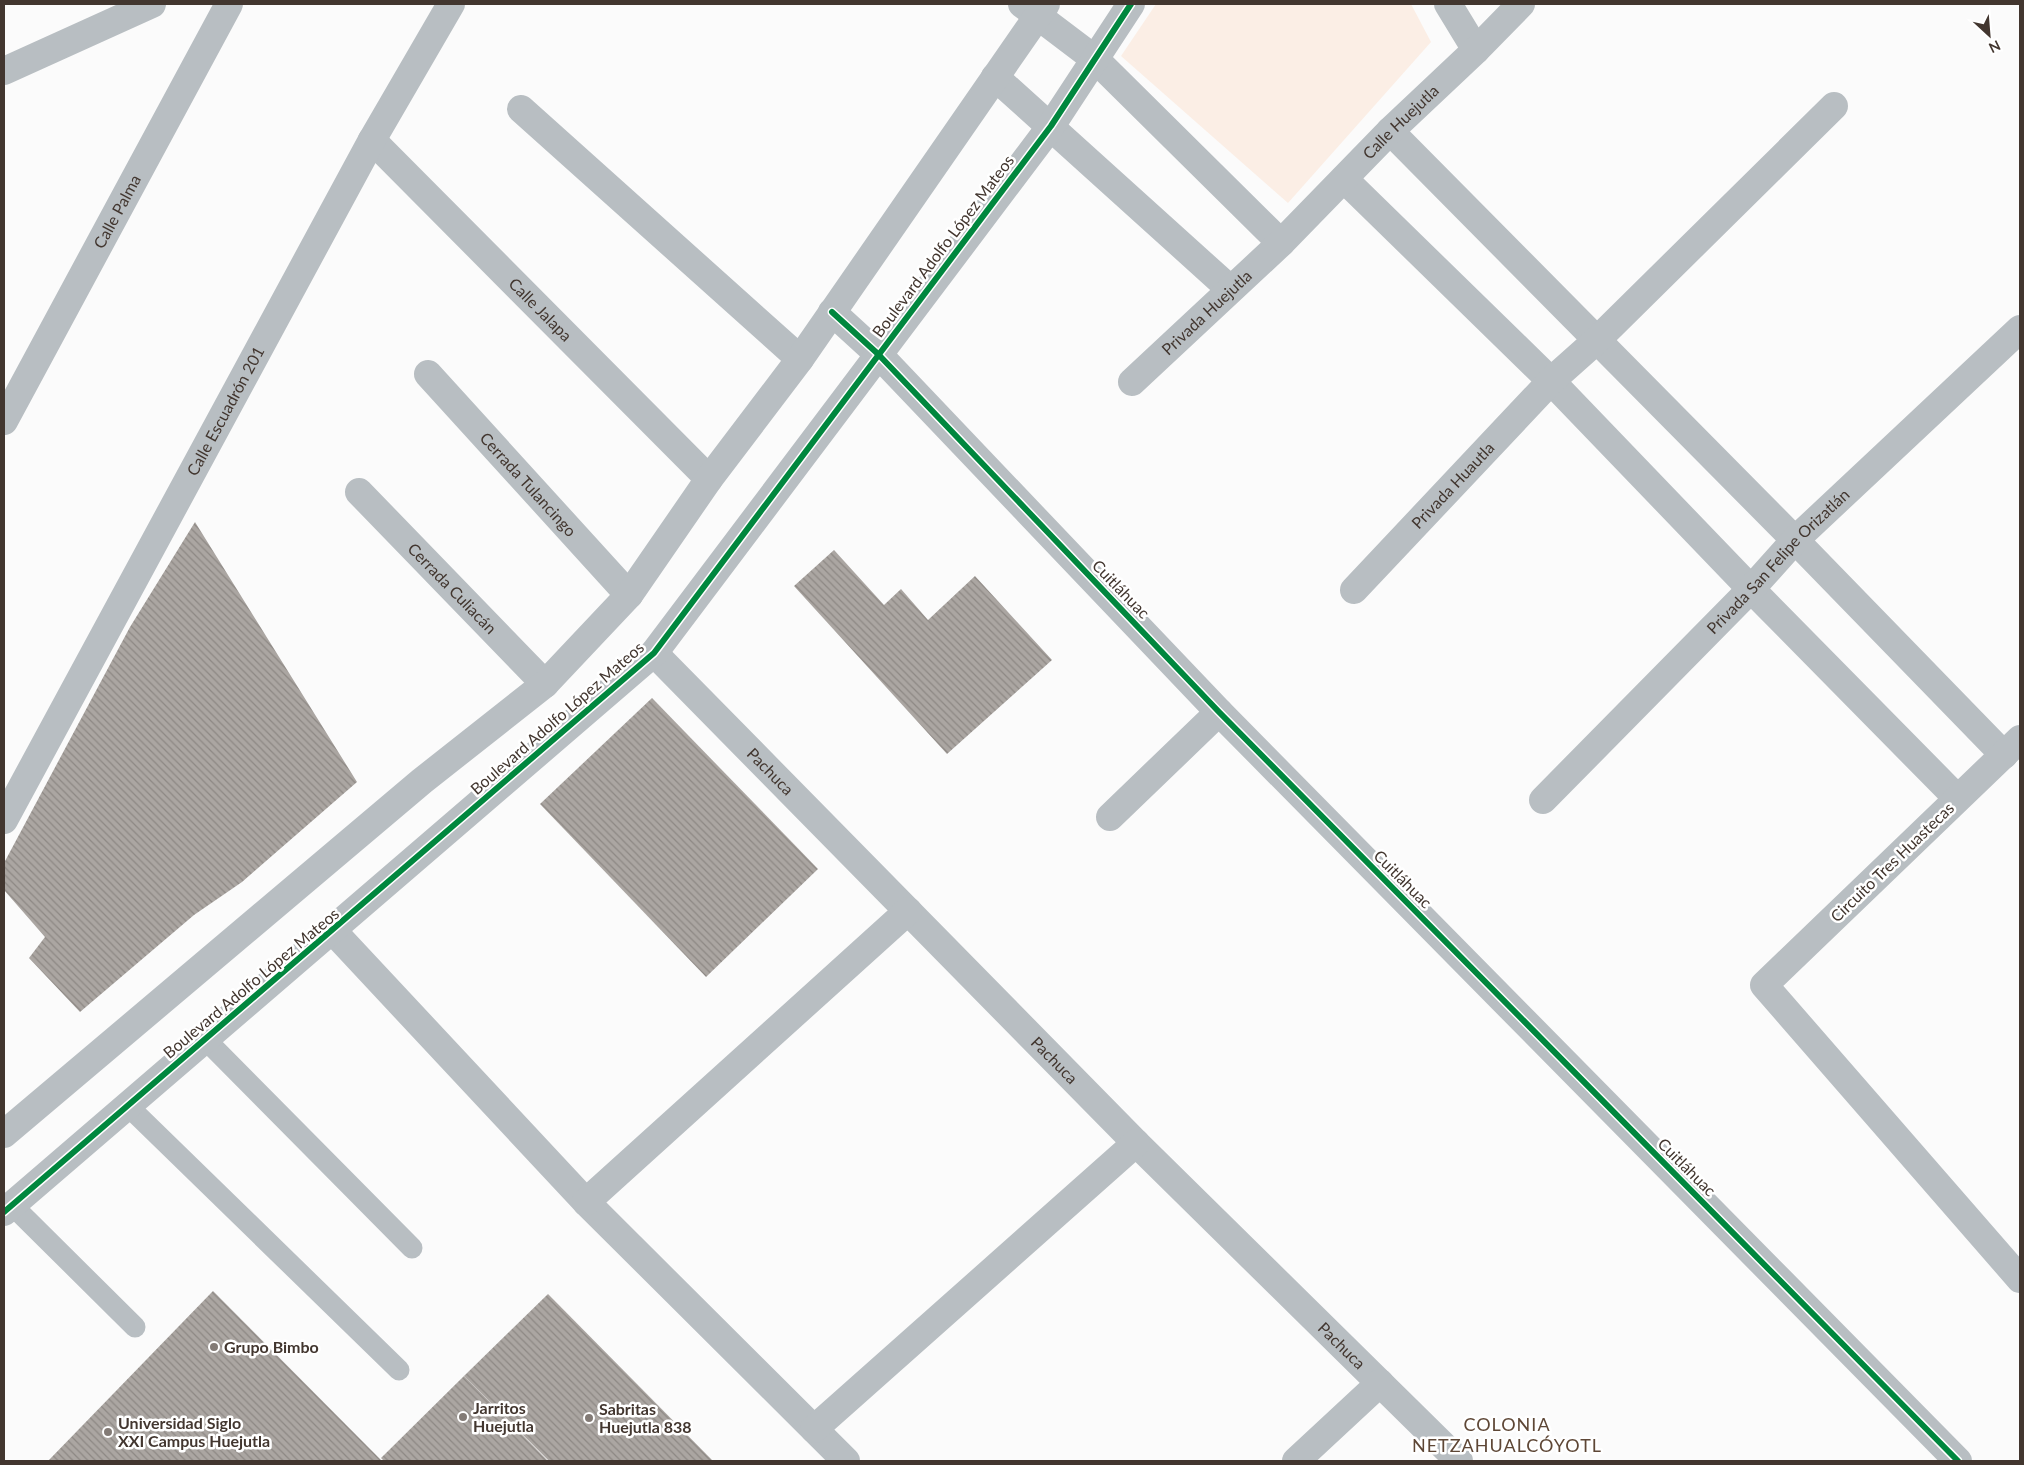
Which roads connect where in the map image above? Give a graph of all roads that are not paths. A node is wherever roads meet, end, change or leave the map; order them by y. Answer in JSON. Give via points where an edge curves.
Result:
{"nodes":[{"id":1,"x":152,"y":4,"type":"edge"},
{"id":2,"x":229,"y":4,"type":"edge"},
{"id":3,"x":451,"y":4,"type":"edge"},
{"id":4,"x":1131,"y":4,"type":"edge"},
{"id":5,"x":1448,"y":4,"type":"edge"},
{"id":6,"x":1521,"y":4,"type":"edge"},
{"id":7,"x":1035,"y":8,"type":"edge"},
{"id":8,"x":1476,"y":50,"type":"junction"},
{"id":9,"x":1096,"y":60,"type":"junction"},
{"id":10,"x":4,"y":71,"type":"edge"},
{"id":11,"x":995,"y":77,"type":"junction"},
{"id":12,"x":1834,"y":106,"type":"dead end"},
{"id":13,"x":521,"y":109,"type":"dead end"},
{"id":14,"x":1051,"y":126,"type":"junction"},
{"id":15,"x":1390,"y":131,"type":"junction"},
{"id":16,"x":372,"y":140,"type":"junction"},
{"id":17,"x":1344,"y":179,"type":"junction"},
{"id":18,"x":1281,"y":243,"type":"junction"},
{"id":19,"x":1230,"y":289,"type":"junction"},
{"id":20,"x":832,"y":312,"type":"junction"},
{"id":21,"x":2020,"y":329,"type":"edge"},
{"id":22,"x":1597,"y":340,"type":"junction"},
{"id":23,"x":878,"y":354,"type":"junction"},
{"id":24,"x":800,"y":359,"type":"junction"},
{"id":25,"x":428,"y":374,"type":"dead end"},
{"id":26,"x":1550,"y":381,"type":"junction"},
{"id":27,"x":1132,"y":382,"type":"dead end"},
{"id":28,"x":7,"y":409,"type":"edge"},
{"id":29,"x":709,"y":479,"type":"junction"},
{"id":30,"x":358,"y":492,"type":"dead end"},
{"id":31,"x":1795,"y":540,"type":"junction"},
{"id":32,"x":1750,"y":589,"type":"junction"},
{"id":33,"x":1354,"y":590,"type":"dead end"},
{"id":34,"x":629,"y":594,"type":"junction"},
{"id":35,"x":654,"y":653,"type":"junction"},
{"id":36,"x":545,"y":684,"type":"junction"},
{"id":37,"x":1219,"y":712,"type":"junction"},
{"id":38,"x":2012,"y":747,"type":"edge"},
{"id":39,"x":1957,"y":798,"type":"junction"},
{"id":40,"x":1543,"y":800,"type":"dead end"},
{"id":41,"x":1110,"y":817,"type":"dead end"},
{"id":42,"x":4,"y":820,"type":"edge"},
{"id":43,"x":908,"y":911,"type":"junction"},
{"id":44,"x":333,"y":931,"type":"junction"},
{"id":45,"x":206,"y":1040,"type":"junction"},
{"id":46,"x":128,"y":1106,"type":"junction"},
{"id":47,"x":4,"y":1134,"type":"edge"},
{"id":48,"x":1136,"y":1143,"type":"junction"},
{"id":49,"x":586,"y":1202,"type":"junction"},
{"id":50,"x":8,"y":1208,"type":"edge"},
{"id":51,"x":412,"y":1248,"type":"dead end"},
{"id":52,"x":2020,"y":1279,"type":"edge"},
{"id":53,"x":135,"y":1326,"type":"dead end"},
{"id":54,"x":399,"y":1370,"type":"dead end"},
{"id":55,"x":1380,"y":1383,"type":"junction"},
{"id":56,"x":814,"y":1429,"type":"junction"},
{"id":57,"x":846,"y":1461,"type":"edge"},
{"id":58,"x":1296,"y":1461,"type":"edge"},
{"id":59,"x":1459,"y":1461,"type":"edge"},
{"id":60,"x":1958,"y":1461,"type":"edge"}],
"edges":[{"from":1,"to":10,"type":"street"},
{"from":2,"to":28,"type":"street","name":"Calle Palma"},
{"from":3,"to":16,"type":"street","name":"Calle Escuadrón 201"},
{"from":4,"to":9,"type":"street","name":"Boulevard Adolfo López Mateos"},
{"from":5,"to":8,"type":"street"},
{"from":6,"to":8,"type":"street","name":"Calle Huejutla"},
{"from":7,"to":9,"type":"street"},
{"from":7,"to":11,"type":"street","name":"Boulevard Adolfo López Mateos"},
{"from":8,"to":15,"type":"street","name":"Calle Huejutla"},
{"from":9,"to":14,"type":"street","name":"Boulevard Adolfo López Mateos"},
{"from":9,"to":18,"type":"street"},
{"from":11,"to":14,"type":"street"},
{"from":11,"to":20,"type":"street","name":"Boulevard Adolfo López Mateos"},
{"from":12,"to":22,"type":"street","name":"Privada Huautla"},
{"from":13,"to":24,"type":"street"},
{"from":14,"to":19,"type":"street"},
{"from":14,"to":23,"type":"street","name":"Boulevard Adolfo López Mateos"},
{"from":15,"to":17,"type":"street","name":"Calle Huejutla"},
{"from":15,"to":22,"type":"street"},
{"from":16,"to":29,"type":"street","name":"Calle Jalapa"},
{"from":16,"to":42,"type":"street","name":"Calle Escuadrón 201"},
{"from":17,"to":18,"type":"street","name":"Calle Huejutla"},
{"from":17,"to":26,"type":"street"},
{"from":18,"to":19,"type":"street","name":"Privada Huejutla"},
{"from":19,"to":27,"type":"street","name":"Privada Huejutla"},
{"from":20,"to":23,"type":"street","name":"Cuitláhuac"},
{"from":20,"to":24,"type":"street","name":"Boulevard Adolfo López Mateos"},
{"from":21,"to":31,"type":"street","name":"Privada San Felipe Orizatlán"},
{"from":22,"to":26,"type":"street","name":"Privada Huautla"},
{"from":22,"to":31,"type":"street"},
{"from":23,"to":35,"type":"street","name":"Boulevard Adolfo López Mateos"},
{"from":23,"to":37,"type":"street","name":"Cuitláhuac"},
{"from":24,"to":29,"type":"street","name":"Boulevard Adolfo López Mateos"},
{"from":25,"to":34,"type":"street","name":"Cerrada Tulancingo"},
{"from":26,"to":32,"type":"street"},
{"from":26,"to":33,"type":"street","name":"Privada Huautla"},
{"from":29,"to":34,"type":"street","name":"Boulevard Adolfo López Mateos"},
{"from":30,"to":36,"type":"street","name":"Cerrada Culiacán"},
{"from":31,"to":32,"type":"street","name":"Privada San Felipe Orizatlán"},
{"from":31,"to":38,"type":"street"},
{"from":32,"to":39,"type":"street"},
{"from":32,"to":40,"type":"street","name":"Privada San Felipe Orizatlán"},
{"from":34,"to":36,"type":"street","name":"Boulevard Adolfo López Mateos"},
{"from":35,"to":43,"type":"street","name":"Pachuca"},
{"from":35,"to":44,"type":"street","name":"Boulevard Adolfo López Mateos"},
{"from":36,"to":47,"type":"street","name":"Boulevard Adolfo López Mateos","via":[[422,782]]},
{"from":37,"to":41,"type":"street"},
{"from":37,"to":60,"type":"street","name":"Cuitláhuac"},
{"from":38,"to":39,"type":"street","name":"Circuito Tres Huastecas"},
{"from":39,"to":52,"type":"street","name":"Circuito Tres Huastecas","via":[[1764,985]]},
{"from":43,"to":48,"type":"street","name":"Pachuca"},
{"from":43,"to":49,"type":"street"},
{"from":44,"to":45,"type":"street","name":"Boulevard Adolfo López Mateos"},
{"from":44,"to":49,"type":"street"},
{"from":45,"to":46,"type":"street","name":"Boulevard Adolfo López Mateos"},
{"from":45,"to":51,"type":"lane"},
{"from":46,"to":50,"type":"street","name":"Boulevard Adolfo López Mateos"},
{"from":46,"to":54,"type":"lane"},
{"from":48,"to":55,"type":"street","name":"Pachuca"},
{"from":48,"to":56,"type":"street"},
{"from":49,"to":56,"type":"street"},
{"from":50,"to":53,"type":"lane"},
{"from":55,"to":58,"type":"street"},
{"from":55,"to":59,"type":"street","name":"Pachuca"},
{"from":56,"to":57,"type":"street"}]}
